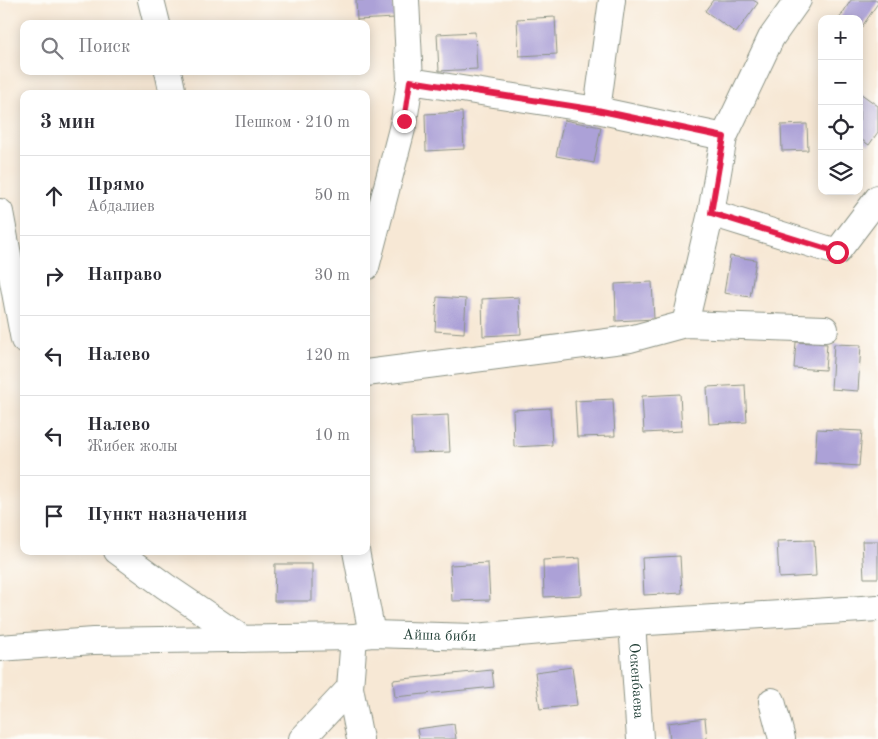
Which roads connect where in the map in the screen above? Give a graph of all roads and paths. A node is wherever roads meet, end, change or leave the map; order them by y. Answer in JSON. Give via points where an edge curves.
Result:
{"nodes":[{"id":1,"x":151,"y":0,"type":"edge"},
{"id":2,"x":406,"y":0,"type":"edge"},
{"id":3,"x":798,"y":0,"type":"edge"},
{"id":4,"x":614,"y":4,"type":"edge"},
{"id":5,"x":156,"y":20,"type":"edge"},
{"id":6,"x":169,"y":75,"type":"edge"},
{"id":7,"x":410,"y":81,"type":"junction"},
{"id":8,"x":172,"y":90,"type":"edge"},
{"id":9,"x":597,"y":110,"type":"junction"},
{"id":10,"x":724,"y":137,"type":"junction"},
{"id":11,"x":878,"y":198,"type":"edge"},
{"id":12,"x":0,"y":212,"type":"edge"},
{"id":13,"x":711,"y":213,"type":"junction"},
{"id":14,"x":370,"y":253,"type":"edge"},
{"id":15,"x":20,"y":319,"type":"edge"},
{"id":16,"x":685,"y":324,"type":"junction"},
{"id":17,"x":825,"y":329,"type":"dead end"},
{"id":18,"x":370,"y":372,"type":"edge"},
{"id":19,"x":122,"y":555,"type":"edge"},
{"id":20,"x":356,"y":555,"type":"edge"},
{"id":21,"x":878,"y":608,"type":"edge"},
{"id":22,"x":632,"y":623,"type":"junction"},
{"id":23,"x":363,"y":636,"type":"junction"},
{"id":24,"x":243,"y":639,"type":"junction"},
{"id":25,"x":0,"y":648,"type":"edge"},
{"id":26,"x":350,"y":688,"type":"junction"},
{"id":27,"x":772,"y":701,"type":"dead end"},
{"id":28,"x":302,"y":739,"type":"edge"},
{"id":29,"x":360,"y":739,"type":"edge"},
{"id":30,"x":640,"y":739,"type":"edge"},
{"id":31,"x":782,"y":739,"type":"edge"}],
"edges":[{"from":1,"to":5,"type":"street"},
{"from":2,"to":7,"type":"street"},
{"from":3,"to":10,"type":"street","via":[[771,38]]},
{"from":4,"to":9,"type":"street"},
{"from":6,"to":8,"type":"street"},
{"from":7,"to":9,"type":"street"},
{"from":7,"to":14,"type":"street","via":[[404,121]]},
{"from":9,"to":10,"type":"street"},
{"from":10,"to":13,"type":"street"},
{"from":11,"to":13,"type":"street","via":[[837,252]]},
{"from":12,"to":15,"type":"street"},
{"from":13,"to":16,"type":"street"},
{"from":16,"to":17,"type":"street"},
{"from":16,"to":18,"type":"street","via":[[630,339]]},
{"from":19,"to":24,"type":"street"},
{"from":20,"to":23,"type":"street"},
{"from":21,"to":22,"type":"street","name":"Айша биби"},
{"from":22,"to":23,"type":"street","name":"Айша биби","via":[[474,637]]},
{"from":22,"to":30,"type":"street","name":"Оскенбаева"},
{"from":23,"to":24,"type":"street","name":"Айша биби"},
{"from":23,"to":26,"type":"street"},
{"from":24,"to":25,"type":"street","name":"Айша биби","via":[[93,641]]},
{"from":26,"to":28,"type":"street"},
{"from":26,"to":29,"type":"street"},
{"from":27,"to":31,"type":"street"}]}
